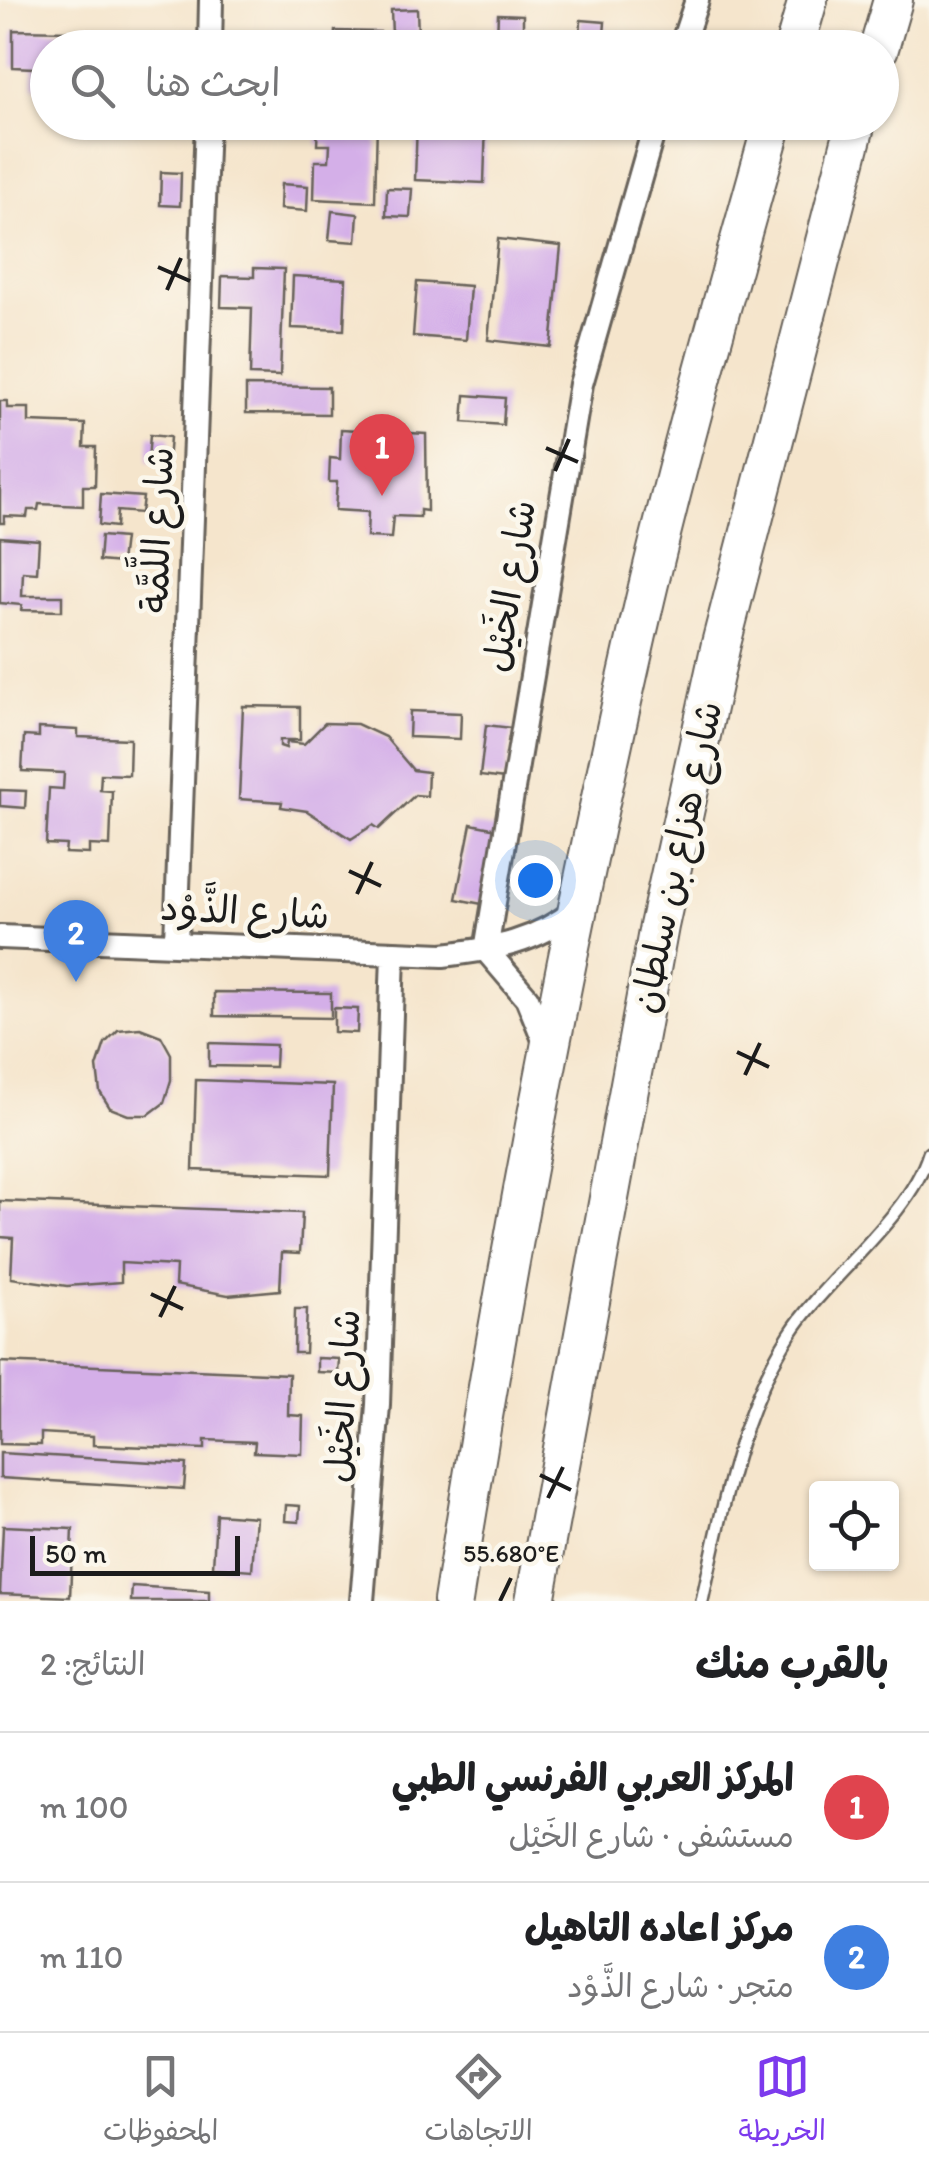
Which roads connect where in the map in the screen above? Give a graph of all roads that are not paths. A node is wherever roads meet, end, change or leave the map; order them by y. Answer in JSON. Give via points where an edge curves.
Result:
{"nodes":[{"id":1,"x":211,"y":0,"type":"edge"},
{"id":2,"x":696,"y":0,"type":"edge"},
{"id":3,"x":808,"y":0,"type":"edge"},
{"id":4,"x":894,"y":0,"type":"edge"},
{"id":5,"x":210,"y":30,"type":"edge"},
{"id":6,"x":687,"y":30,"type":"edge"},
{"id":7,"x":799,"y":30,"type":"edge"},
{"id":8,"x":885,"y":30,"type":"edge"},
{"id":9,"x":206,"y":140,"type":"edge"},
{"id":10,"x":651,"y":140,"type":"edge"},
{"id":11,"x":768,"y":140,"type":"edge"},
{"id":12,"x":851,"y":140,"type":"edge"},
{"id":13,"x":577,"y":908,"type":"junction"},
{"id":14,"x":0,"y":937,"type":"edge"},
{"id":15,"x":176,"y":941,"type":"junction"},
{"id":16,"x":486,"y":950,"type":"junction"},
{"id":17,"x":393,"y":954,"type":"junction"},
{"id":18,"x":549,"y":1055,"type":"junction"},
{"id":19,"x":929,"y":1153,"type":"edge"},
{"id":20,"x":362,"y":1601,"type":"edge"},
{"id":21,"x":453,"y":1601,"type":"edge"},
{"id":22,"x":535,"y":1601,"type":"edge"},
{"id":23,"x":702,"y":1601,"type":"edge"}],
"edges":[{"from":1,"to":5,"type":"street"},
{"from":2,"to":6,"type":"street"},
{"from":3,"to":7,"type":"main road"},
{"from":4,"to":8,"type":"main road"},
{"from":9,"to":15,"type":"street","name":"شارع اللَّمَّة"},
{"from":10,"to":16,"type":"street","name":"شارع الخَيْل","via":[[581,384]]},
{"from":11,"to":13,"type":"main road","via":[[639,626]]},
{"from":12,"to":22,"type":"main road","name":"شارع هزاع بن سلطان","via":[[721,644],[659,926]]},
{"from":13,"to":16,"type":"street","name":"شارع الذَّوْد","via":[[536,938]]},
{"from":13,"to":18,"type":"main road"},
{"from":14,"to":15,"type":"street","name":"شارع الذَّوْد"},
{"from":15,"to":17,"type":"street","name":"شارع الذَّوْد"},
{"from":16,"to":17,"type":"street","name":"شارع الذَّوْد"},
{"from":16,"to":18,"type":"street","via":[[527,998]]},
{"from":17,"to":20,"type":"street","name":"شارع الخَيْل","via":[[378,1405]]},
{"from":18,"to":21,"type":"main road"},
{"from":19,"to":23,"type":"lane","via":[[897,1204],[790,1334],[772,1369],[726,1488]]}]}
